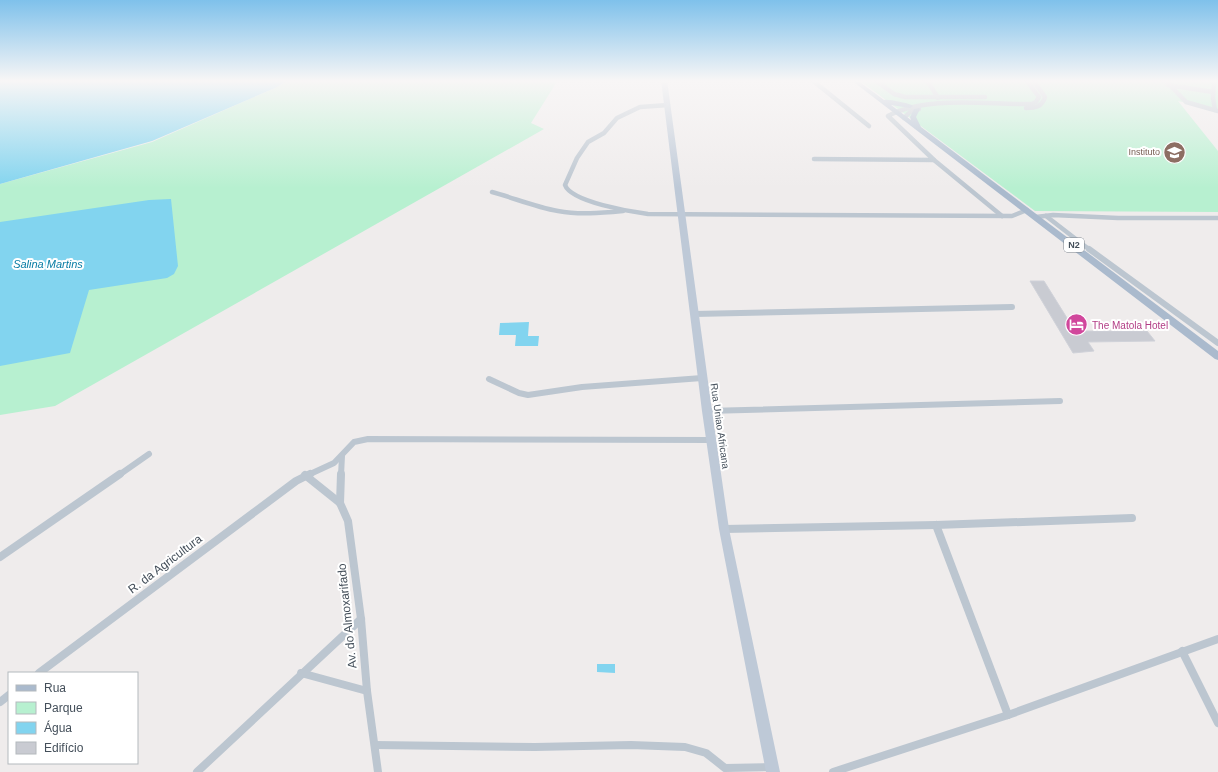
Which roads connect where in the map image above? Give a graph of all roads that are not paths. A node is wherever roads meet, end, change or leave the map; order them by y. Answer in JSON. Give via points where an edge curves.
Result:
{"nodes":[{"id":1,"x":621,"y":116,"type":"edge"},
{"id":2,"x":669,"y":116,"type":"edge"},
{"id":3,"x":857,"y":116,"type":"edge"},
{"id":4,"x":888,"y":116,"type":"edge"},
{"id":5,"x":901,"y":116,"type":"edge"},
{"id":6,"x":914,"y":116,"type":"edge"},
{"id":7,"x":904,"y":118,"type":"joint"},
{"id":8,"x":869,"y":126,"type":"dead end"},
{"id":9,"x":920,"y":130,"type":"junction"},
{"id":10,"x":814,"y":159,"type":"dead end"},
{"id":11,"x":934,"y":160,"type":"junction"},
{"id":12,"x":492,"y":192,"type":"dead end"},
{"id":13,"x":1027,"y":210,"type":"junction"},
{"id":14,"x":629,"y":211,"type":"junction"},
{"id":15,"x":681,"y":215,"type":"junction"},
{"id":16,"x":1002,"y":216,"type":"junction"},
{"id":17,"x":1046,"y":216,"type":"junction"},
{"id":18,"x":1036,"y":217,"type":"junction"},
{"id":19,"x":1218,"y":218,"type":"edge"},
{"id":20,"x":1012,"y":307,"type":"dead end"},
{"id":21,"x":694,"y":314,"type":"junction"},
{"id":22,"x":1218,"y":343,"type":"edge"},
{"id":23,"x":1218,"y":356,"type":"edge"},
{"id":24,"x":702,"y":378,"type":"junction"},
{"id":25,"x":489,"y":379,"type":"dead end"},
{"id":26,"x":1060,"y":401,"type":"dead end"},
{"id":27,"x":707,"y":411,"type":"junction"},
{"id":28,"x":711,"y":440,"type":"junction"},
{"id":29,"x":149,"y":454,"type":"dead end"},
{"id":30,"x":342,"y":456,"type":"junction"},
{"id":31,"x":305,"y":475,"type":"junction"},
{"id":32,"x":340,"y":503,"type":"junction"},
{"id":33,"x":1132,"y":518,"type":"dead end"},
{"id":34,"x":936,"y":524,"type":"junction"},
{"id":35,"x":724,"y":529,"type":"junction"},
{"id":36,"x":0,"y":557,"type":"edge"},
{"id":37,"x":361,"y":619,"type":"junction"},
{"id":38,"x":1218,"y":639,"type":"edge"},
{"id":39,"x":1182,"y":651,"type":"junction"},
{"id":40,"x":40,"y":672,"type":"edge"},
{"id":41,"x":301,"y":673,"type":"junction"},
{"id":42,"x":368,"y":691,"type":"junction"},
{"id":43,"x":8,"y":696,"type":"edge"},
{"id":44,"x":0,"y":702,"type":"edge"},
{"id":45,"x":1008,"y":715,"type":"junction"},
{"id":46,"x":1218,"y":723,"type":"edge"},
{"id":47,"x":375,"y":745,"type":"junction"},
{"id":48,"x":772,"y":770,"type":"edge"},
{"id":49,"x":197,"y":772,"type":"edge"},
{"id":50,"x":378,"y":772,"type":"edge"},
{"id":51,"x":833,"y":772,"type":"edge"}],
"edges":[{"from":1,"to":14,"type":"street","via":[[604,133],[585,146],[565,185],[576,196]]},
{"from":2,"to":15,"type":"main road","name":"Rua Uniao Africana"},
{"from":3,"to":8,"type":"street"},
{"from":4,"to":11,"type":"street"},
{"from":5,"to":7,"type":"main road","number":"N2"},
{"from":6,"to":9,"type":"main road"},
{"from":7,"to":9,"type":"main road","number":"N2"},
{"from":9,"to":13,"type":"main road","number":"N2"},
{"from":10,"to":11,"type":"street"},
{"from":11,"to":16,"type":"street"},
{"from":12,"to":14,"type":"street","via":[[567,212]]},
{"from":13,"to":16,"type":"street","via":[[1012,216]]},
{"from":13,"to":18,"type":"main road","number":"N2"},
{"from":14,"to":15,"type":"street"},
{"from":15,"to":16,"type":"street"},
{"from":15,"to":21,"type":"main road","name":"Rua Uniao Africana"},
{"from":17,"to":18,"type":"street"},
{"from":17,"to":19,"type":"street"},
{"from":17,"to":22,"type":"street"},
{"from":18,"to":23,"type":"main road","number":"N2"},
{"from":20,"to":21,"type":"street"},
{"from":21,"to":24,"type":"main road","name":"Rua Uniao Africana"},
{"from":24,"to":25,"type":"street","via":[[582,387],[528,395]]},
{"from":24,"to":27,"type":"main road","name":"Rua Uniao Africana"},
{"from":26,"to":27,"type":"street"},
{"from":27,"to":28,"type":"main road","name":"Rua Uniao Africana"},
{"from":28,"to":30,"type":"street","name":"R. da Agricultura","via":[[368,439],[356,440],[348,446]]},
{"from":28,"to":35,"type":"main road","name":"Rua Uniao Africana"},
{"from":29,"to":36,"type":"street"},
{"from":30,"to":31,"type":"street","name":"R. da Agricultura","via":[[330,465]]},
{"from":30,"to":32,"type":"street"},
{"from":31,"to":32,"type":"street","name":"Av. do Almoxarifado"},
{"from":31,"to":40,"type":"street","name":"R. da Agricultura"},
{"from":32,"to":37,"type":"street","name":"Av. do Almoxarifado","via":[[348,521]]},
{"from":33,"to":34,"type":"street"},
{"from":34,"to":35,"type":"street"},
{"from":34,"to":45,"type":"street"},
{"from":35,"to":48,"type":"main road","name":"Rua Uniao Africana"},
{"from":37,"to":41,"type":"street"},
{"from":37,"to":42,"type":"street","name":"Av. do Almoxarifado"},
{"from":38,"to":39,"type":"street"},
{"from":39,"to":45,"type":"street"},
{"from":39,"to":46,"type":"street"},
{"from":41,"to":42,"type":"street"},
{"from":41,"to":49,"type":"street"},
{"from":42,"to":47,"type":"street","name":"Av. do Almoxarifado"},
{"from":43,"to":44,"type":"street"},
{"from":45,"to":51,"type":"street"},
{"from":47,"to":48,"type":"street","via":[[685,747],[706,753],[725,768]]},
{"from":47,"to":50,"type":"street","name":"Av. do Almoxarifado"}]}
